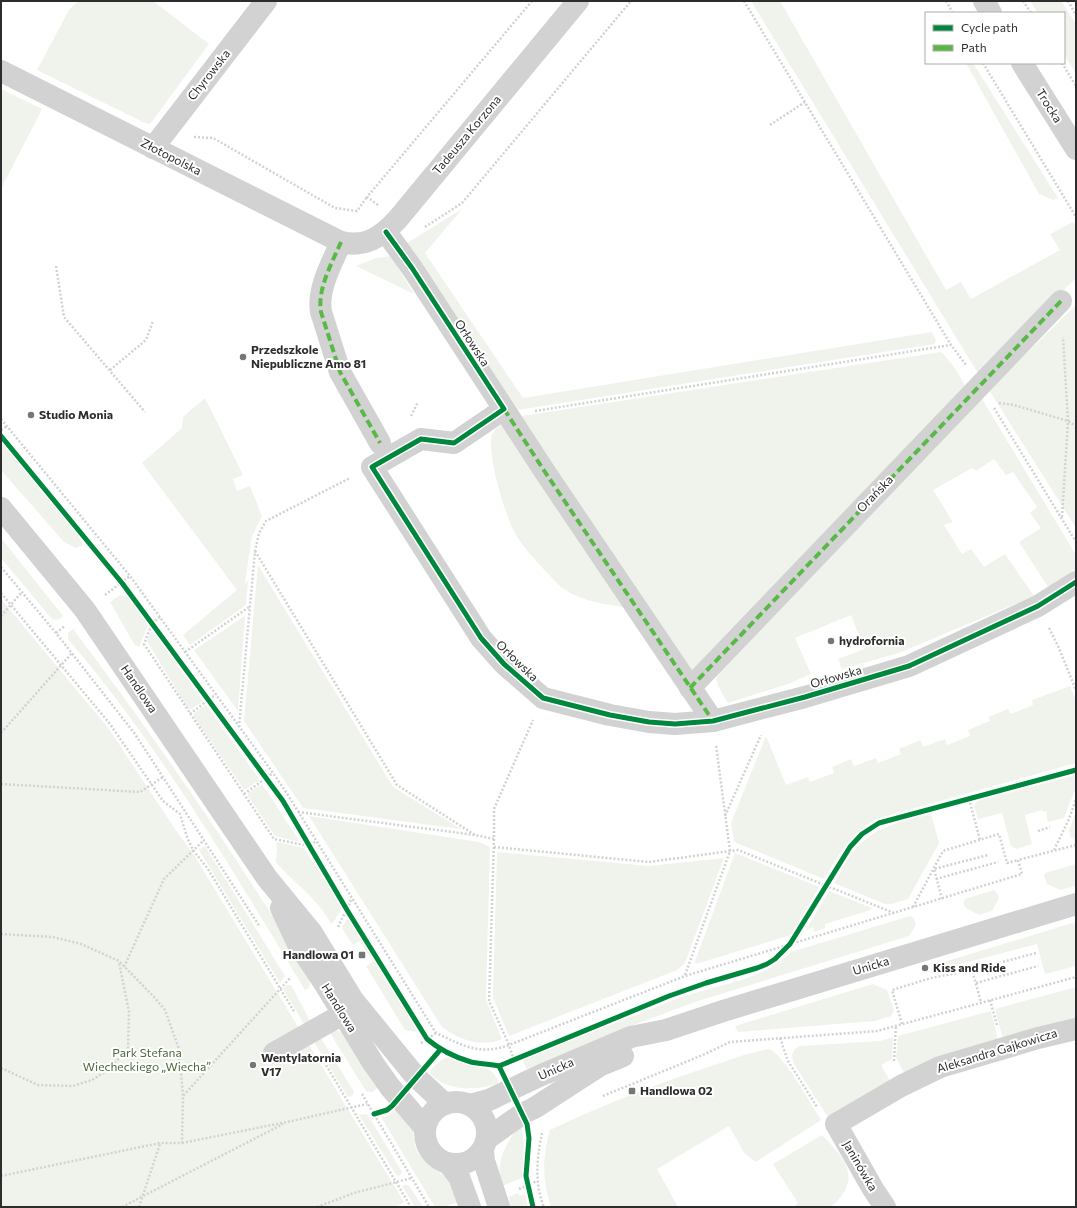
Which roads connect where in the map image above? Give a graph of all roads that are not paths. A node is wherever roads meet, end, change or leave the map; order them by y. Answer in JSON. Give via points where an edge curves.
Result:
{"nodes":[{"id":1,"x":266,"y":1,"type":"edge"},
{"id":2,"x":578,"y":1,"type":"edge"},
{"id":3,"x":984,"y":1,"type":"edge"},
{"id":4,"x":990,"y":12,"type":"edge"},
{"id":5,"x":1023,"y":64,"type":"edge"},
{"id":6,"x":1,"y":71,"type":"edge"},
{"id":7,"x":158,"y":142,"type":"junction"},
{"id":8,"x":1076,"y":149,"type":"edge"},
{"id":9,"x":391,"y":226,"type":"junction"},
{"id":10,"x":341,"y":242,"type":"junction"},
{"id":11,"x":1061,"y":301,"type":"road end"},
{"id":12,"x":506,"y":412,"type":"junction"},
{"id":13,"x":380,"y":443,"type":"dead end"},
{"id":14,"x":1,"y":508,"type":"edge"},
{"id":15,"x":1076,"y":582,"type":"edge"},
{"id":16,"x":690,"y":688,"type":"junction"},
{"id":17,"x":712,"y":721,"type":"junction"},
{"id":18,"x":267,"y":878,"type":"junction"},
{"id":19,"x":1076,"y":904,"type":"edge"},
{"id":20,"x":343,"y":1014,"type":"junction"},
{"id":21,"x":1076,"y":1029,"type":"edge"},
{"id":22,"x":666,"y":1030,"type":"junction"},
{"id":23,"x":274,"y":1053,"type":"dead end"},
{"id":24,"x":445,"y":1104,"type":"junction"},
{"id":25,"x":470,"y":1105,"type":"junction"},
{"id":26,"x":836,"y":1124,"type":"joint"},
{"id":27,"x":425,"y":1128,"type":"junction"},
{"id":28,"x":486,"y":1144,"type":"junction"},
{"id":29,"x":448,"y":1164,"type":"junction"},
{"id":30,"x":470,"y":1207,"type":"edge"},
{"id":31,"x":499,"y":1207,"type":"edge"},
{"id":32,"x":885,"y":1207,"type":"edge"}],
"edges":[{"from":1,"to":7,"type":"street","name":"Chyrowska"},
{"from":2,"to":9,"type":"street","name":"Tadeusza Korzona"},
{"from":3,"to":4,"type":"street"},
{"from":5,"to":8,"type":"street","name":"Trocka"},
{"from":6,"to":7,"type":"street","name":"Złotopolska"},
{"from":7,"to":10,"type":"street","name":"Złotopolska"},
{"from":9,"to":10,"type":"street","name":"Tadeusza Korzona","via":[[371,240],[360,244]]},
{"from":9,"to":12,"type":"street","name":"Orłowska","via":[[412,268]]},
{"from":10,"to":13,"type":"street","via":[[321,292],[319,304],[340,372]]},
{"from":11,"to":16,"type":"street","name":"Orańska","via":[[986,393]]},
{"from":12,"to":16,"type":"street","name":"Orłowska"},
{"from":12,"to":17,"type":"street","name":"Orłowska","via":[[454,443],[421,439],[372,467],[481,638],[504,664],[543,698],[649,722],[675,724]]},
{"from":14,"to":18,"type":"street","name":"Handlowa","via":[[85,610]]},
{"from":15,"to":17,"type":"street","name":"Orłowska","via":[[1038,606],[909,666]]},
{"from":16,"to":17,"type":"street","name":"Orłowska"},
{"from":18,"to":20,"type":"street","name":"Handlowa","via":[[298,944]]},
{"from":18,"to":24,"type":"street","name":"Handlowa","via":[[312,933],[353,1000],[416,1077]]},
{"from":19,"to":22,"type":"street","name":"Unicka"},
{"from":20,"to":23,"type":"street"},
{"from":20,"to":27,"type":"street","name":"Handlowa","via":[[373,1063]]},
{"from":21,"to":26,"type":"street","name":"Aleksandra Gajkowicza","via":[[940,1067],[901,1086]]},
{"from":22,"to":25,"type":"street","name":"Unicka","via":[[630,1037],[489,1100]]},
{"from":22,"to":28,"type":"street","name":"Unicka","via":[[634,1051],[601,1065],[522,1114]]},
{"from":24,"to":25,"type":"street","via":[[462,1102]]},
{"from":24,"to":27,"type":"street","via":[[432,1114]]},
{"from":25,"to":28,"type":"street","via":[[477,1109],[486,1122]]},
{"from":26,"to":32,"type":"street","name":"Janinówka"},
{"from":27,"to":29,"type":"street","via":[[428,1148],[436,1158]]},
{"from":28,"to":29,"type":"street","via":[[477,1158],[468,1163]]},
{"from":28,"to":31,"type":"street","via":[[484,1161]]},
{"from":29,"to":30,"type":"street","via":[[459,1178]]}]}
